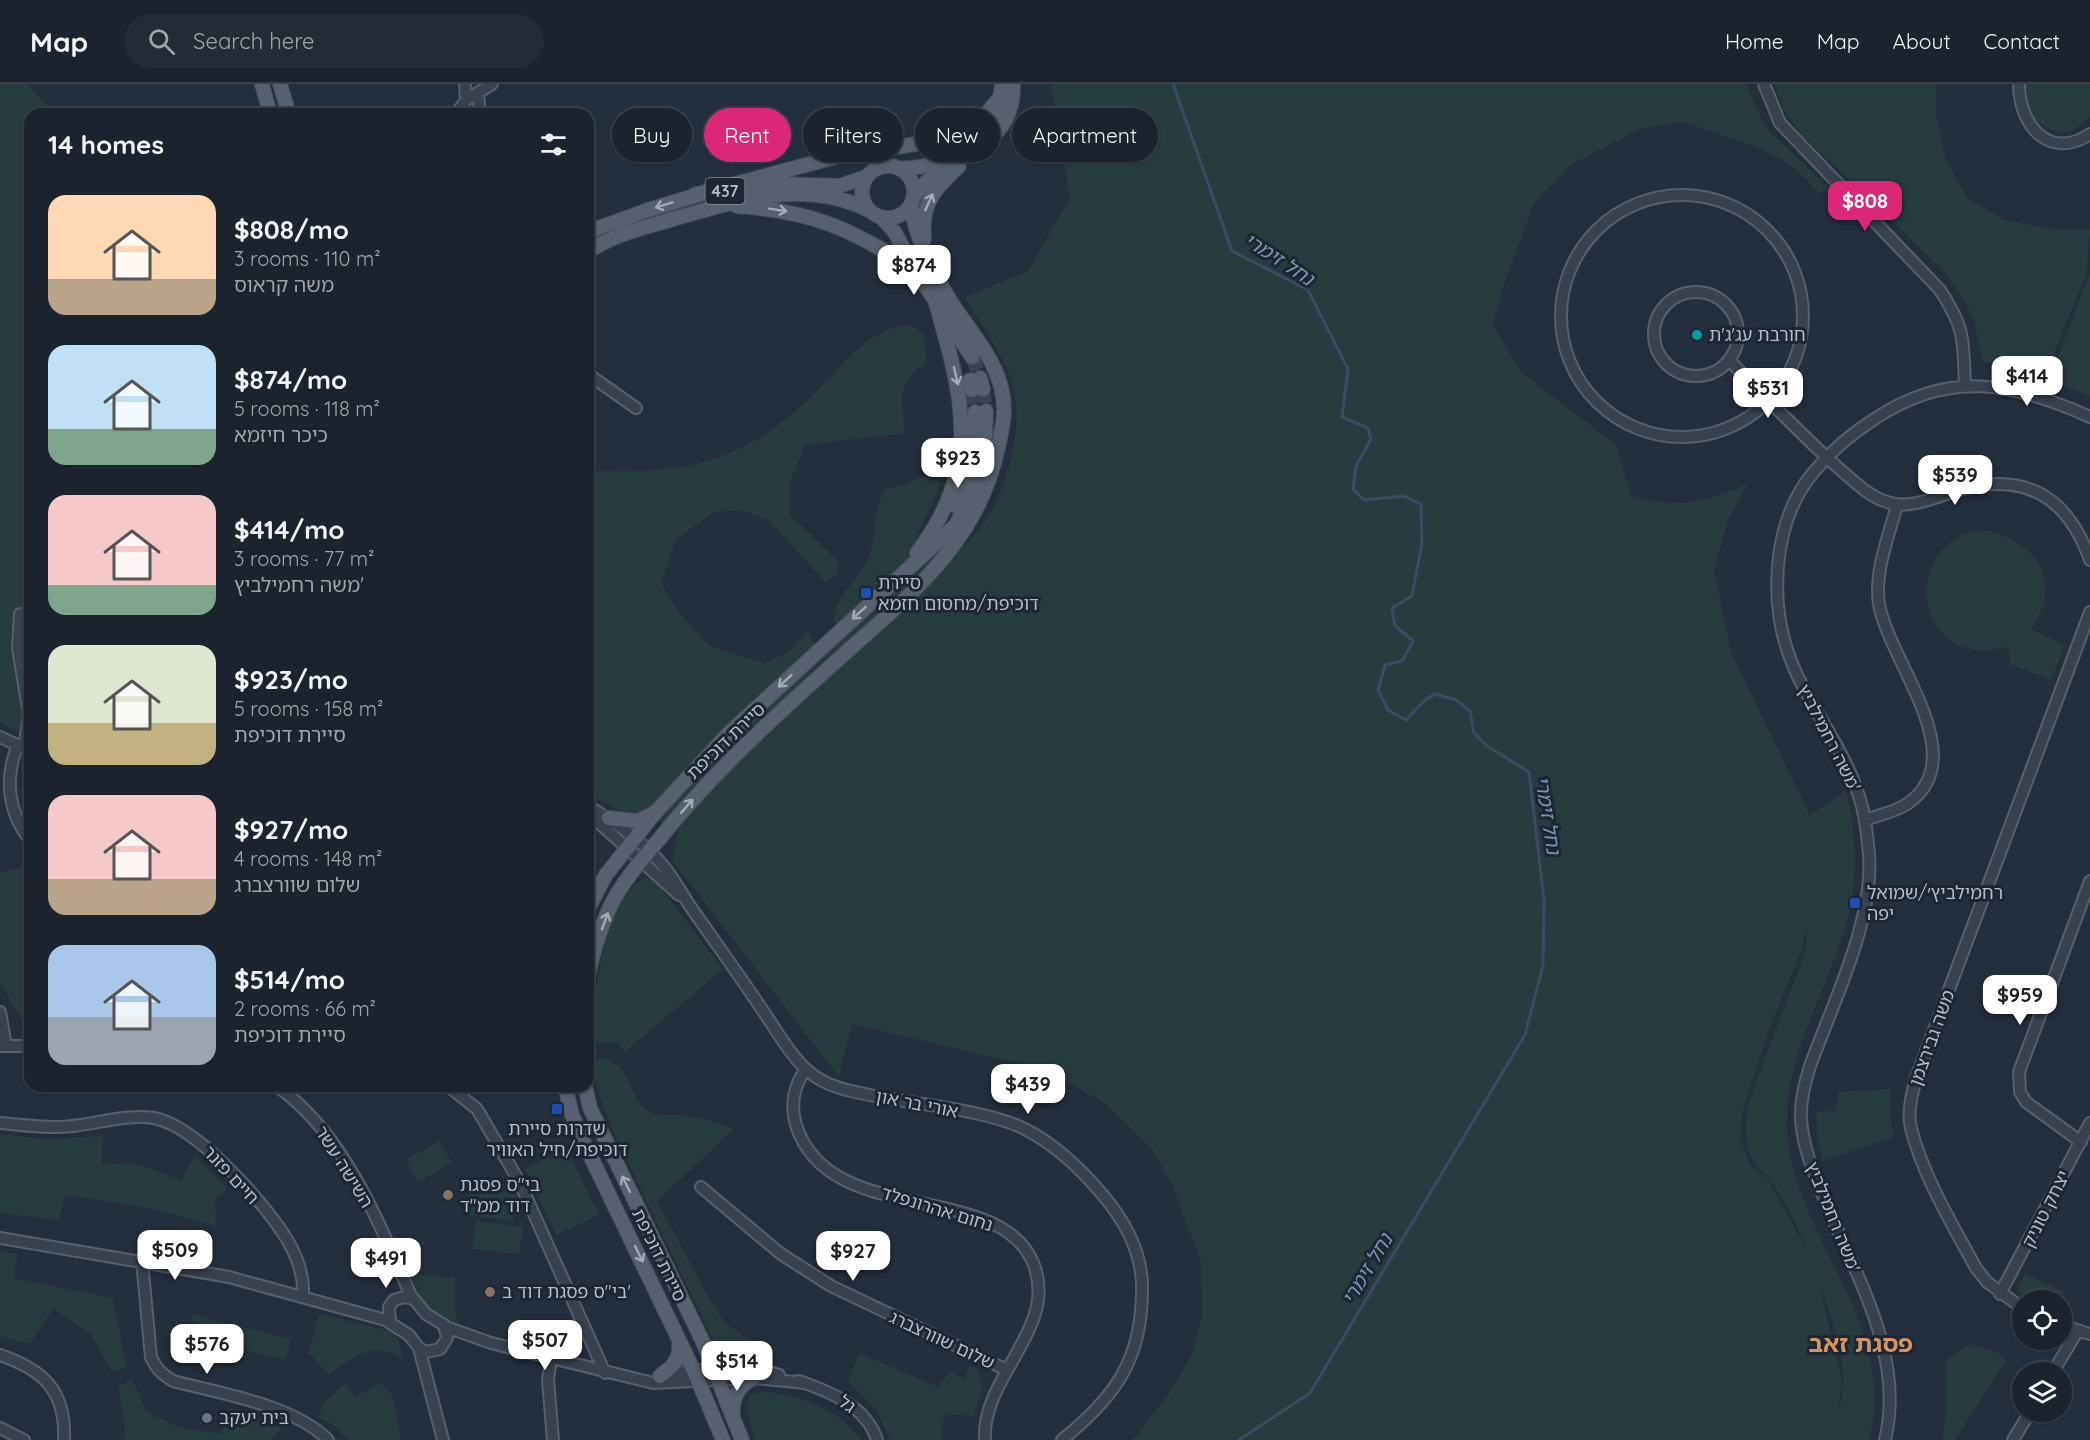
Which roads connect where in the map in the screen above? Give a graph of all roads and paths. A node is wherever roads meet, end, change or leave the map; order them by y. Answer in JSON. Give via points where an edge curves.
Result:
{"nodes":[{"id":1,"x":262,"y":84,"type":"edge"},
{"id":2,"x":280,"y":84,"type":"edge"},
{"id":3,"x":465,"y":84,"type":"edge"},
{"id":4,"x":492,"y":84,"type":"edge"},
{"id":5,"x":1013,"y":84,"type":"edge"},
{"id":6,"x":1764,"y":84,"type":"edge"},
{"id":7,"x":2019,"y":84,"type":"edge"},
{"id":8,"x":1002,"y":90,"type":"edge"},
{"id":9,"x":478,"y":94,"type":"junction"},
{"id":10,"x":466,"y":100,"type":"junction"},
{"id":11,"x":268,"y":108,"type":"edge"},
{"id":12,"x":287,"y":108,"type":"edge"},
{"id":13,"x":460,"y":108,"type":"edge"},
{"id":14,"x":479,"y":108,"type":"edge"},
{"id":15,"x":1000,"y":130,"type":"edge"},
{"id":16,"x":2090,"y":134,"type":"edge"},
{"id":17,"x":955,"y":162,"type":"edge"},
{"id":18,"x":964,"y":162,"type":"edge"},
{"id":19,"x":898,"y":168,"type":"junction"},
{"id":20,"x":866,"y":177,"type":"junction"},
{"id":21,"x":694,"y":195,"type":"junction"},
{"id":22,"x":912,"y":201,"type":"junction"},
{"id":23,"x":720,"y":204,"type":"junction"},
{"id":24,"x":868,"y":210,"type":"junction"},
{"id":25,"x":882,"y":218,"type":"junction"},
{"id":26,"x":594,"y":230,"type":"edge"},
{"id":27,"x":594,"y":249,"type":"edge"},
{"id":28,"x":927,"y":259,"type":"junction"},
{"id":29,"x":915,"y":270,"type":"junction"},
{"id":30,"x":938,"y":306,"type":"junction"},
{"id":31,"x":968,"y":357,"type":"tunnel mouth"},
{"id":32,"x":1729,"y":360,"type":"junction"},
{"id":33,"x":594,"y":378,"type":"edge"},
{"id":34,"x":1965,"y":386,"type":"junction"},
{"id":35,"x":1768,"y":400,"type":"junction"},
{"id":36,"x":636,"y":408,"type":"dead end"},
{"id":37,"x":980,"y":412,"type":"tunnel mouth"},
{"id":38,"x":2090,"y":417,"type":"edge"},
{"id":39,"x":1827,"y":458,"type":"junction"},
{"id":40,"x":1897,"y":505,"type":"junction"},
{"id":41,"x":2090,"y":560,"type":"edge"},
{"id":42,"x":900,"y":576,"type":"junction"},
{"id":43,"x":2090,"y":612,"type":"edge"},
{"id":44,"x":20,"y":614,"type":"dead end"},
{"id":45,"x":24,"y":685,"type":"edge"},
{"id":46,"x":0,"y":736,"type":"edge"},
{"id":47,"x":24,"y":748,"type":"edge"},
{"id":48,"x":594,"y":809,"type":"edge"},
{"id":49,"x":654,"y":814,"type":"junction"},
{"id":50,"x":594,"y":817,"type":"edge"},
{"id":51,"x":609,"y":818,"type":"junction"},
{"id":52,"x":1865,"y":820,"type":"junction"},
{"id":53,"x":24,"y":833,"type":"edge"},
{"id":54,"x":630,"y":844,"type":"junction"},
{"id":55,"x":645,"y":856,"type":"junction"},
{"id":56,"x":2090,"y":881,"type":"edge"},
{"id":57,"x":594,"y":897,"type":"edge"},
{"id":58,"x":594,"y":958,"type":"edge"},
{"id":59,"x":0,"y":1012,"type":"edge"},
{"id":60,"x":3,"y":1046,"type":"edge"},
{"id":61,"x":24,"y":1046,"type":"edge"},
{"id":62,"x":806,"y":1069,"type":"junction"},
{"id":63,"x":284,"y":1092,"type":"edge"},
{"id":64,"x":456,"y":1092,"type":"edge"},
{"id":65,"x":566,"y":1092,"type":"edge"},
{"id":66,"x":586,"y":1092,"type":"edge"},
{"id":67,"x":0,"y":1123,"type":"edge"},
{"id":68,"x":2090,"y":1123,"type":"edge"},
{"id":69,"x":2080,"y":1142,"type":"junction"},
{"id":70,"x":701,"y":1187,"type":"dead end"},
{"id":71,"x":0,"y":1238,"type":"edge"},
{"id":72,"x":394,"y":1260,"type":"junction"},
{"id":73,"x":142,"y":1261,"type":"junction"},
{"id":74,"x":2000,"y":1294,"type":"junction"},
{"id":75,"x":303,"y":1295,"type":"junction"},
{"id":76,"x":412,"y":1298,"type":"junction"},
{"id":77,"x":2012,"y":1302,"type":"edge"},
{"id":78,"x":393,"y":1303,"type":"junction"},
{"id":79,"x":352,"y":1309,"type":"junction"},
{"id":80,"x":389,"y":1321,"type":"junction"},
{"id":81,"x":446,"y":1327,"type":"junction"},
{"id":82,"x":2072,"y":1330,"type":"edge"},
{"id":83,"x":2077,"y":1332,"type":"junction"},
{"id":84,"x":2090,"y":1334,"type":"edge"},
{"id":85,"x":679,"y":1339,"type":"junction"},
{"id":86,"x":491,"y":1343,"type":"junction"},
{"id":87,"x":440,"y":1347,"type":"junction"},
{"id":88,"x":418,"y":1348,"type":"junction"},
{"id":89,"x":0,"y":1354,"type":"edge"},
{"id":90,"x":551,"y":1358,"type":"junction"},
{"id":91,"x":2059,"y":1362,"type":"edge"},
{"id":92,"x":1007,"y":1370,"type":"junction"},
{"id":93,"x":605,"y":1373,"type":"junction"},
{"id":94,"x":717,"y":1374,"type":"junction"},
{"id":95,"x":660,"y":1376,"type":"junction"},
{"id":96,"x":696,"y":1376,"type":"junction"},
{"id":97,"x":428,"y":1377,"type":"junction"},
{"id":98,"x":754,"y":1378,"type":"junction"},
{"id":99,"x":633,"y":1379,"type":"junction"},
{"id":100,"x":805,"y":1383,"type":"junction"},
{"id":101,"x":733,"y":1415,"type":"junction"},
{"id":102,"x":2024,"y":1422,"type":"edge"},
{"id":103,"x":0,"y":1428,"type":"edge"},
{"id":104,"x":24,"y":1440,"type":"edge"},
{"id":105,"x":64,"y":1440,"type":"edge"},
{"id":106,"x":328,"y":1440,"type":"edge"},
{"id":107,"x":443,"y":1440,"type":"edge"},
{"id":108,"x":553,"y":1440,"type":"edge"},
{"id":109,"x":723,"y":1440,"type":"edge"},
{"id":110,"x":742,"y":1440,"type":"edge"},
{"id":111,"x":877,"y":1440,"type":"edge"},
{"id":112,"x":985,"y":1440,"type":"edge"},
{"id":113,"x":1062,"y":1440,"type":"edge"},
{"id":114,"x":1885,"y":1440,"type":"edge"},
{"id":115,"x":2013,"y":1440,"type":"edge"}],
"edges":[{"from":1,"to":11,"type":"main road"},
{"from":2,"to":12,"type":"main road"},
{"from":3,"to":10,"type":"street"},
{"from":4,"to":9,"type":"street"},
{"from":5,"to":15,"type":"main road","via":[[1011,105]]},
{"from":6,"to":34,"type":"street","via":[[1780,123],[1940,290],[1956,314],[1963,331]]},
{"from":7,"to":16,"type":"street","via":[[2019,99],[2027,122],[2046,141],[2079,142]]},
{"from":8,"to":19,"type":"main road","via":[[990,126],[963,149],[918,169]]},
{"from":8,"to":21,"type":"main road","via":[[980,122],[953,136],[843,155]]},
{"from":9,"to":10,"type":"street"},
{"from":9,"to":14,"type":"street"},
{"from":10,"to":13,"type":"street"},
{"from":17,"to":22,"type":"main road","via":[[921,185]]},
{"from":28,"to":18,"type":"main road","one_way":true,"via":[[923,220],[926,207],[933,193]]},
{"from":19,"to":20,"type":"main road","via":[[880,167]]},
{"from":19,"to":22,"type":"main road","via":[[911,180]]},
{"from":20,"to":21,"type":"main road","number":"437","via":[[839,186],[782,184]]},
{"from":20,"to":24,"type":"main road","via":[[862,194]]},
{"from":21,"to":26,"type":"main road","number":"437","one_way":true},
{"from":22,"to":25,"type":"main road","via":[[896,217]]},
{"from":22,"to":28,"type":"main road","via":[[913,222]]},
{"from":23,"to":24,"type":"main road","number":"437","via":[[792,194],[833,197]]},
{"from":23,"to":27,"type":"main road","number":"437","via":[[628,231]]},
{"from":23,"to":29,"type":"main road","one_way":true,"via":[[767,208],[820,219],[870,240]]},
{"from":24,"to":25,"type":"main road"},
{"from":25,"to":29,"type":"main road","via":[[894,231]]},
{"from":55,"to":28,"type":"main road","name":"סיירת דוכיפת","one_way":true,"via":[[706,783],[939,566],[966,528],[989,483],[1004,409],[995,367]]},
{"from":29,"to":30,"type":"main road"},
{"from":30,"to":31,"type":"main road"},
{"from":30,"to":42,"type":"main road","one_way":true,"via":[[962,415],[957,476],[948,505],[931,535]]},
{"from":32,"to":32,"type":"street","via":[[1738,341],[1738,328],[1728,306],[1719,299],[1709,294],[1688,293],[1662,309],[1654,340],[1666,364],[1690,376],[1706,375]]},
{"from":32,"to":35,"type":"street"},
{"from":33,"to":36,"type":"street"},
{"from":34,"to":38,"type":"street","name":"משה רחמילביץ'","via":[[2020,390]]},
{"from":34,"to":39,"type":"street","name":"משה רחמילביץ'","via":[[1934,390],[1898,404],[1848,438]]},
{"from":35,"to":35,"type":"street","via":[[1794,364],[1803,322],[1797,279],[1790,261],[1767,229],[1723,202],[1680,195],[1632,206],[1609,220],[1586,243],[1565,286],[1561,317],[1564,343],[1573,370],[1588,393],[1612,415],[1640,430],[1670,437],[1698,436],[1727,429],[1751,416]]},
{"from":35,"to":39,"type":"street"},
{"from":37,"to":42,"type":"main road","name":"סיירת דוכיפת","via":[[961,496],[947,523],[918,561]]},
{"from":39,"to":40,"type":"street","via":[[1871,496]]},
{"from":39,"to":52,"type":"street","name":"משה רחמילביץ'","via":[[1803,488],[1785,532],[1778,569],[1779,606],[1793,666],[1851,776]]},
{"from":40,"to":41,"type":"street","via":[[1992,484],[2022,487],[2044,496],[2071,519]]},
{"from":40,"to":52,"type":"street","via":[[1881,569],[1879,601],[1889,637],[1926,719],[1935,764],[1931,777],[1916,797]]},
{"from":42,"to":49,"type":"main road","name":"סיירת דוכיפת","one_way":true,"via":[[728,734]]},
{"from":43,"to":74,"type":"street","name":"משה גבירצמן","via":[[1912,1093],[1911,1128],[1929,1176],[1976,1268]]},
{"from":44,"to":45,"type":"street","via":[[18,648]]},
{"from":46,"to":47,"type":"street"},
{"from":47,"to":53,"type":"street","via":[[12,759],[11,801]]},
{"from":48,"to":51,"type":"street"},
{"from":49,"to":51,"type":"main road","via":[[638,821]]},
{"from":49,"to":54,"type":"main road","name":"סיירת דוכיפת"},
{"from":50,"to":54,"type":"street"},
{"from":51,"to":54,"type":"street"},
{"from":52,"to":114,"type":"street","name":"משה רחמילביץ'","via":[[1868,896],[1804,1086],[1801,1120],[1809,1160],[1875,1318],[1886,1357],[1891,1406]]},
{"from":54,"to":55,"type":"street","name":"אורי בר און"},
{"from":54,"to":57,"type":"main road","name":"סיירת דוכיפת"},
{"from":58,"to":55,"type":"main road","name":"סיירת דוכיפת","one_way":true,"via":[[609,909]]},
{"from":55,"to":62,"type":"street","name":"אורי בר און","via":[[690,906]]},
{"from":56,"to":69,"type":"street","via":[[2019,1072],[2020,1092],[2026,1102]]},
{"from":59,"to":60,"type":"street"},
{"from":60,"to":61,"type":"street"},
{"from":62,"to":92,"type":"street","name":"נחום אהרונפלד","via":[[796,1088],[794,1120],[804,1145],[821,1165],[853,1185],[976,1218],[1011,1233],[1021,1242],[1035,1269],[1037,1301],[1026,1335]]},
{"from":62,"to":113,"type":"street","name":"אורי בר און","via":[[831,1086],[1023,1128],[1081,1169],[1111,1206],[1137,1254],[1142,1278],[1139,1330],[1124,1374],[1113,1392]]},
{"from":63,"to":72,"type":"street","name":"השישה עשר","via":[[309,1114],[341,1155]]},
{"from":64,"to":93,"type":"street","via":[[477,1109],[520,1183]]},
{"from":65,"to":85,"type":"main road","name":"סיירת דוכיפת","one_way":true,"via":[[587,1149]]},
{"from":94,"to":66,"type":"main road","name":"סיירת דוכיפת","one_way":true,"via":[[590,1108]]},
{"from":67,"to":75,"type":"street","name":"חיים פזנר","via":[[62,1127],[141,1116],[178,1127],[211,1150],[279,1228],[301,1270]]},
{"from":68,"to":69,"type":"street","name":"יצחק טוניק"},
{"from":69,"to":74,"type":"street","name":"יצחק טוניק"},
{"from":70,"to":92,"type":"street","name":"שלום שוורצברג","via":[[781,1254],[831,1286]]},
{"from":71,"to":73,"type":"street"},
{"from":72,"to":76,"type":"street","name":"השישה עשר"},
{"from":72,"to":78,"type":"street","name":"השישה עשר","via":[[399,1281]]},
{"from":73,"to":75,"type":"street"},
{"from":73,"to":106,"type":"street","via":[[152,1357],[163,1375],[295,1419]]},
{"from":74,"to":77,"type":"street","name":"משה גבירצמן"},
{"from":75,"to":79,"type":"street"},
{"from":76,"to":78,"type":"street"},
{"from":76,"to":81,"type":"street","via":[[426,1314]]},
{"from":78,"to":79,"type":"street","via":[[374,1310]]},
{"from":78,"to":80,"type":"street","name":"השישה עשר"},
{"from":79,"to":80,"type":"street"},
{"from":80,"to":88,"type":"street","via":[[409,1335]]},
{"from":81,"to":86,"type":"street"},
{"from":81,"to":87,"type":"street","via":[[447,1335]]},
{"from":82,"to":83,"type":"street"},
{"from":83,"to":84,"type":"street"},
{"from":83,"to":91,"type":"street"},
{"from":85,"to":95,"type":"main road","via":[[677,1361]]},
{"from":85,"to":96,"type":"main road","name":"סיירת דוכיפת"},
{"from":86,"to":87,"type":"street","via":[[463,1341]]},
{"from":86,"to":90,"type":"street"},
{"from":87,"to":88,"type":"street","via":[[429,1352]]},
{"from":87,"to":97,"type":"street","via":[[429,1365]]},
{"from":88,"to":97,"type":"street"},
{"from":89,"to":105,"type":"street","via":[[26,1365],[48,1382],[64,1417]]},
{"from":90,"to":93,"type":"street"},
{"from":90,"to":108,"type":"street","via":[[548,1392]]},
{"from":92,"to":112,"type":"street","name":"נחום אהרונפלד","via":[[991,1402]]},
{"from":93,"to":99,"type":"street"},
{"from":94,"to":96,"type":"street","name":"גל"},
{"from":94,"to":98,"type":"street","name":"גל"},
{"from":94,"to":100,"type":"street","name":"גל","via":[[760,1370]]},
{"from":94,"to":101,"type":"main road","name":"סיירת דוכיפת"},
{"from":95,"to":96,"type":"street"},
{"from":95,"to":99,"type":"street"},
{"from":96,"to":99,"type":"street","via":[[669,1384]]},
{"from":96,"to":109,"type":"main road","name":"סיירת דוכיפת"},
{"from":97,"to":107,"type":"street"},
{"from":98,"to":100,"type":"street","name":"גל"},
{"from":98,"to":101,"type":"main road","via":[[735,1397]]},
{"from":100,"to":111,"type":"street","name":"גל","via":[[833,1393],[858,1411]]},
{"from":101,"to":110,"type":"main road","name":"סיירת דוכיפת"},
{"from":102,"to":115,"type":"street"},
{"from":103,"to":104,"type":"street"}]}
